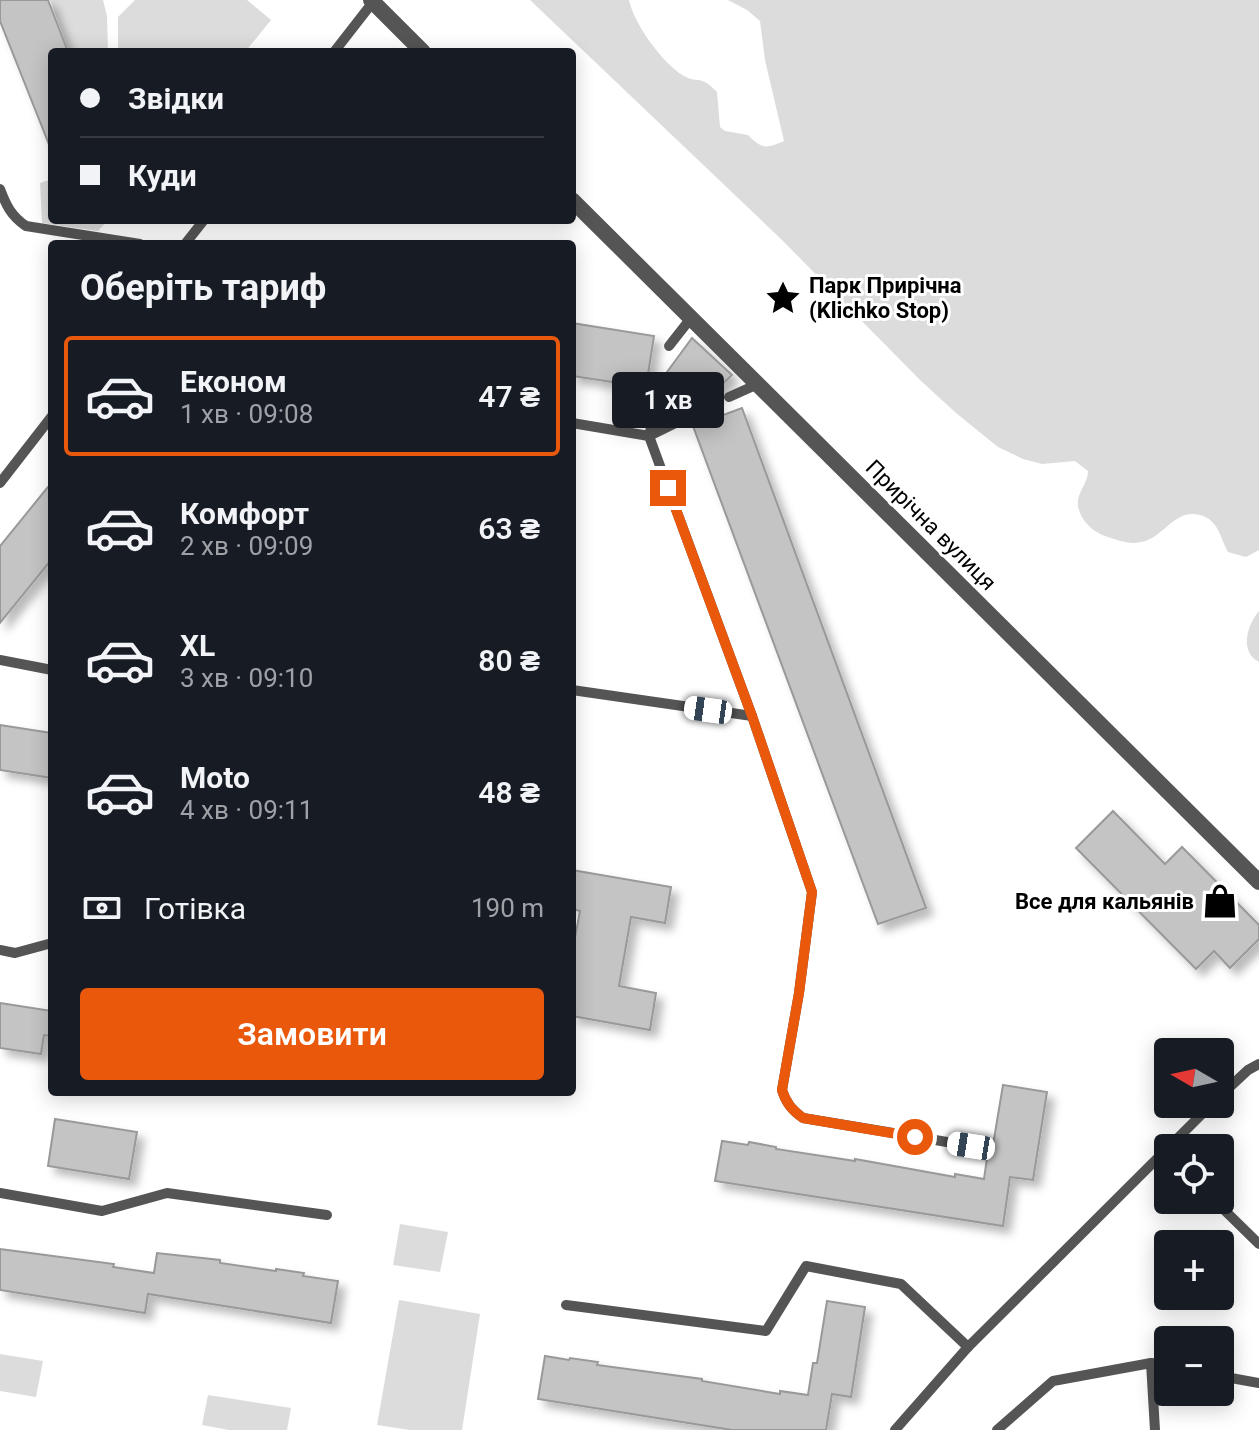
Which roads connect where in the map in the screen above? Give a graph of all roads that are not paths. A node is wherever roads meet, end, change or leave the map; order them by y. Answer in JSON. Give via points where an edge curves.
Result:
{"nodes":[{"id":1,"x":372,"y":1,"type":"edge"},
{"id":2,"x":337,"y":48,"type":"edge"},
{"id":3,"x":419,"y":48,"type":"edge"},
{"id":4,"x":0,"y":189,"type":"edge"},
{"id":5,"x":576,"y":204,"type":"edge"},
{"id":6,"x":201,"y":224,"type":"edge"},
{"id":7,"x":111,"y":240,"type":"edge"},
{"id":8,"x":188,"y":240,"type":"edge"},
{"id":9,"x":691,"y":318,"type":"junction"},
{"id":10,"x":669,"y":346,"type":"dead end"},
{"id":11,"x":663,"y":379,"type":"dead end"},
{"id":12,"x":758,"y":384,"type":"junction"},
{"id":13,"x":729,"y":397,"type":"dead end"},
{"id":14,"x":698,"y":412,"type":"dead end"},
{"id":15,"x":48,"y":421,"type":"edge"},
{"id":16,"x":576,"y":424,"type":"edge"},
{"id":17,"x":649,"y":436,"type":"junction"},
{"id":18,"x":0,"y":483,"type":"edge"},
{"id":19,"x":0,"y":660,"type":"edge"},
{"id":20,"x":48,"y":669,"type":"edge"},
{"id":21,"x":576,"y":691,"type":"edge"},
{"id":22,"x":752,"y":716,"type":"junction"},
{"id":23,"x":1259,"y":882,"type":"edge"},
{"id":24,"x":48,"y":944,"type":"edge"},
{"id":25,"x":0,"y":950,"type":"edge"},
{"id":26,"x":1259,"y":1064,"type":"edge"},
{"id":27,"x":1234,"y":1083,"type":"edge"},
{"id":28,"x":1199,"y":1118,"type":"edge"},
{"id":29,"x":1183,"y":1134,"type":"edge"},
{"id":30,"x":971,"y":1146,"type":"dead end"},
{"id":31,"x":1154,"y":1164,"type":"edge"},
{"id":32,"x":0,"y":1193,"type":"edge"},
{"id":33,"x":1228,"y":1214,"type":"edge"},
{"id":34,"x":327,"y":1215,"type":"dead end"},
{"id":35,"x":1259,"y":1244,"type":"edge"},
{"id":36,"x":566,"y":1305,"type":"dead end"},
{"id":37,"x":968,"y":1347,"type":"junction"},
{"id":38,"x":1151,"y":1363,"type":"junction"},
{"id":39,"x":1154,"y":1364,"type":"edge"},
{"id":40,"x":1234,"y":1379,"type":"edge"},
{"id":41,"x":1259,"y":1383,"type":"edge"},
{"id":42,"x":895,"y":1430,"type":"edge"},
{"id":43,"x":997,"y":1430,"type":"edge"},
{"id":44,"x":1155,"y":1430,"type":"edge"}],
"edges":[{"from":1,"to":2,"type":"lane"},
{"from":1,"to":3,"type":"street"},
{"from":4,"to":7,"type":"lane","via":[[8,209],[26,226]]},
{"from":5,"to":9,"type":"street","name":"Прирічна вулиця"},
{"from":6,"to":8,"type":"lane"},
{"from":9,"to":10,"type":"lane"},
{"from":9,"to":12,"type":"street","name":"Прирічна вулиця"},
{"from":11,"to":17,"type":"lane"},
{"from":12,"to":13,"type":"lane"},
{"from":12,"to":23,"type":"street","name":"Прирічна вулиця"},
{"from":14,"to":17,"type":"lane"},
{"from":15,"to":18,"type":"lane"},
{"from":16,"to":17,"type":"lane"},
{"from":17,"to":22,"type":"lane"},
{"from":19,"to":20,"type":"lane"},
{"from":21,"to":22,"type":"lane"},
{"from":22,"to":30,"type":"lane","via":[[812,892],[782,1090],[785,1100],[803,1118]]},
{"from":24,"to":25,"type":"lane","via":[[15,953]]},
{"from":26,"to":27,"type":"lane"},
{"from":28,"to":29,"type":"lane"},
{"from":31,"to":37,"type":"lane"},
{"from":32,"to":34,"type":"lane","via":[[102,1211],[167,1193]]},
{"from":33,"to":35,"type":"lane"},
{"from":36,"to":37,"type":"lane","via":[[766,1331],[806,1266],[901,1284]]},
{"from":37,"to":42,"type":"lane"},
{"from":38,"to":39,"type":"lane"},
{"from":38,"to":43,"type":"lane","via":[[1053,1381]]},
{"from":38,"to":44,"type":"lane"},
{"from":40,"to":41,"type":"lane"}]}
